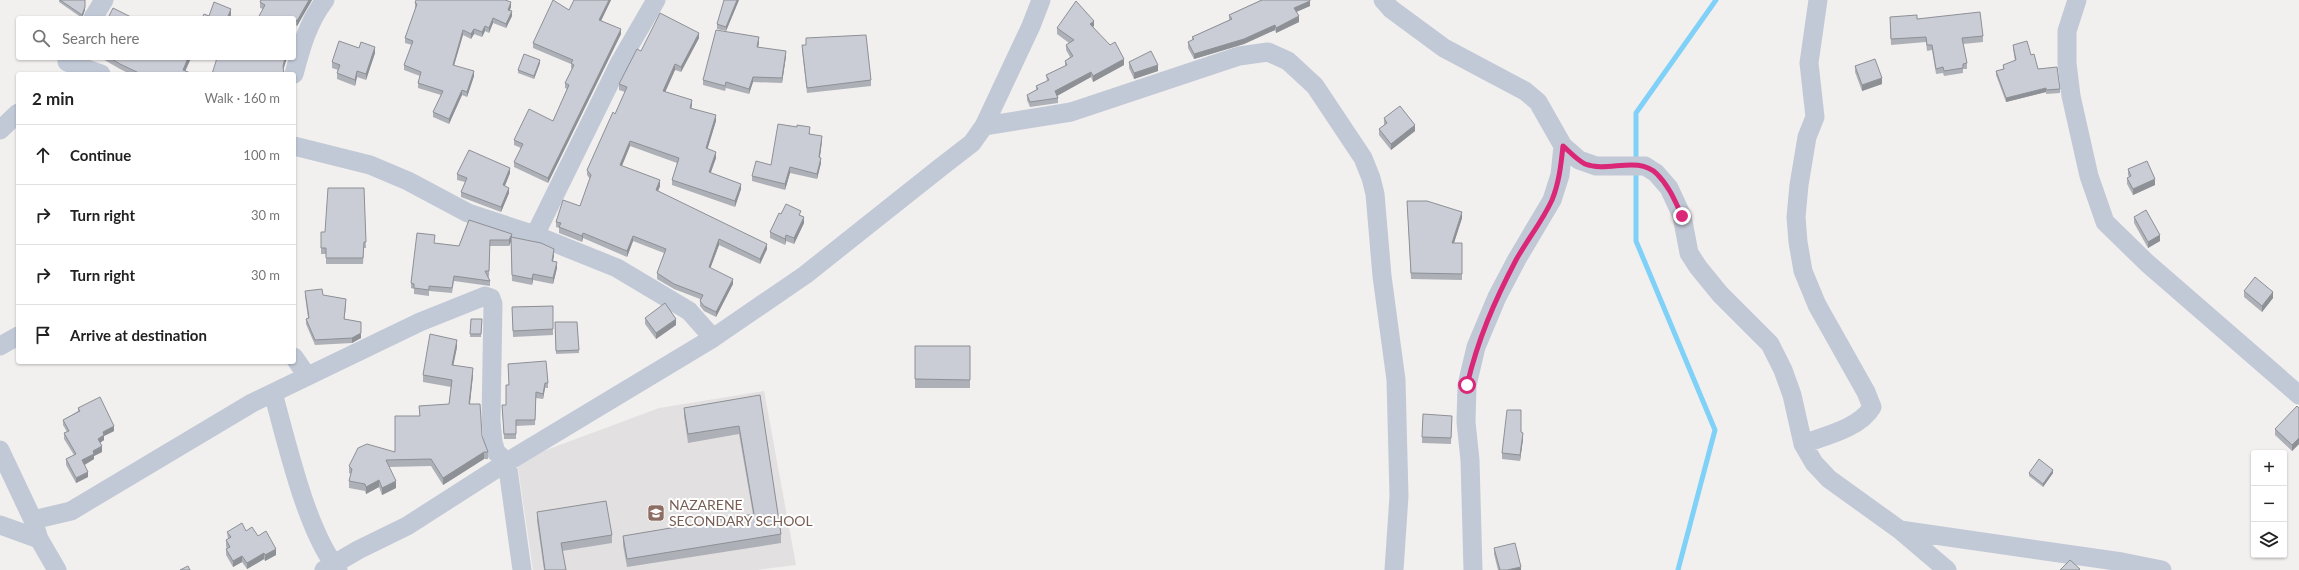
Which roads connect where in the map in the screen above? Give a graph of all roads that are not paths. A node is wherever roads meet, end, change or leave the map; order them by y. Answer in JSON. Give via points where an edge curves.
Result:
{"nodes":[{"id":1,"x":104,"y":0,"type":"edge"},
{"id":2,"x":325,"y":0,"type":"edge"},
{"id":3,"x":656,"y":0,"type":"edge"},
{"id":4,"x":1041,"y":0,"type":"edge"},
{"id":5,"x":1383,"y":0,"type":"edge"},
{"id":6,"x":1818,"y":0,"type":"edge"},
{"id":7,"x":2077,"y":0,"type":"edge"},
{"id":8,"x":94,"y":16,"type":"edge"},
{"id":9,"x":64,"y":65,"type":"edge"},
{"id":10,"x":93,"y":72,"type":"edge"},
{"id":11,"x":295,"y":72,"type":"edge"},
{"id":12,"x":16,"y":115,"type":"edge"},
{"id":13,"x":984,"y":126,"type":"junction"},
{"id":14,"x":0,"y":130,"type":"edge"},
{"id":15,"x":296,"y":146,"type":"edge"},
{"id":16,"x":1563,"y":146,"type":"junction"},
{"id":17,"x":535,"y":235,"type":"junction"},
{"id":18,"x":16,"y":337,"type":"edge"},
{"id":19,"x":713,"y":338,"type":"junction"},
{"id":20,"x":0,"y":346,"type":"edge"},
{"id":21,"x":296,"y":360,"type":"edge"},
{"id":22,"x":307,"y":376,"type":"junction"},
{"id":23,"x":273,"y":393,"type":"junction"},
{"id":24,"x":2299,"y":395,"type":"edge"},
{"id":25,"x":1803,"y":444,"type":"junction"},
{"id":26,"x":0,"y":450,"type":"edge"},
{"id":27,"x":507,"y":462,"type":"junction"},
{"id":28,"x":33,"y":520,"type":"junction"},
{"id":29,"x":0,"y":526,"type":"edge"},
{"id":30,"x":1900,"y":530,"type":"junction"},
{"id":31,"x":39,"y":539,"type":"junction"},
{"id":32,"x":332,"y":568,"type":"edge"},
{"id":33,"x":57,"y":570,"type":"edge"},
{"id":34,"x":522,"y":570,"type":"edge"},
{"id":35,"x":1394,"y":570,"type":"edge"},
{"id":36,"x":1473,"y":570,"type":"edge"},
{"id":37,"x":1947,"y":570,"type":"edge"},
{"id":38,"x":2162,"y":570,"type":"edge"}],
"edges":[{"from":1,"to":8,"type":"street"},
{"from":2,"to":11,"type":"street","via":[[317,10],[306,34]]},
{"from":3,"to":17,"type":"street","via":[[620,62]]},
{"from":4,"to":13,"type":"street"},
{"from":5,"to":16,"type":"street","via":[[1391,9],[1444,48],[1525,91],[1538,102]]},
{"from":6,"to":25,"type":"street","via":[[1809,63],[1815,117],[1807,137],[1799,185],[1796,217],[1798,242],[1803,271],[1817,304],[1872,407],[1867,416],[1849,426]]},
{"from":7,"to":24,"type":"street","via":[[2067,31],[2070,89],[2089,176],[2105,222],[2147,263]]},
{"from":9,"to":10,"type":"street"},
{"from":12,"to":14,"type":"street"},
{"from":13,"to":19,"type":"street","via":[[972,143],[805,275]]},
{"from":13,"to":35,"type":"street","via":[[1071,112],[1239,56],[1268,52],[1288,61],[1315,86],[1364,158],[1375,194],[1382,276],[1396,380],[1399,504]]},
{"from":15,"to":17,"type":"street","via":[[370,165],[408,181],[468,213]]},
{"from":16,"to":25,"type":"street","via":[[1586,164],[1604,167],[1645,166],[1656,173],[1669,188],[1682,216],[1689,253],[1698,267],[1720,294],[1770,344],[1792,395]]},
{"from":16,"to":36,"type":"street","via":[[1560,175],[1552,200],[1497,297],[1476,347],[1467,385],[1466,422],[1470,460]]},
{"from":17,"to":19,"type":"street","via":[[611,265],[641,281],[689,311]]},
{"from":18,"to":20,"type":"street"},
{"from":19,"to":27,"type":"street"},
{"from":21,"to":22,"type":"street"},
{"from":22,"to":23,"type":"street"},
{"from":22,"to":27,"type":"street","via":[[420,322],[485,296],[491,298],[493,442],[496,452]]},
{"from":23,"to":28,"type":"street","via":[[71,511]]},
{"from":23,"to":32,"type":"street","via":[[296,475]]},
{"from":25,"to":30,"type":"street","via":[[1814,463],[1829,479]]},
{"from":26,"to":28,"type":"street"},
{"from":27,"to":32,"type":"street","via":[[407,526]]},
{"from":27,"to":34,"type":"street"},
{"from":28,"to":31,"type":"street"},
{"from":29,"to":31,"type":"street"},
{"from":30,"to":37,"type":"street"},
{"from":30,"to":38,"type":"street"},
{"from":31,"to":33,"type":"street"}]}
